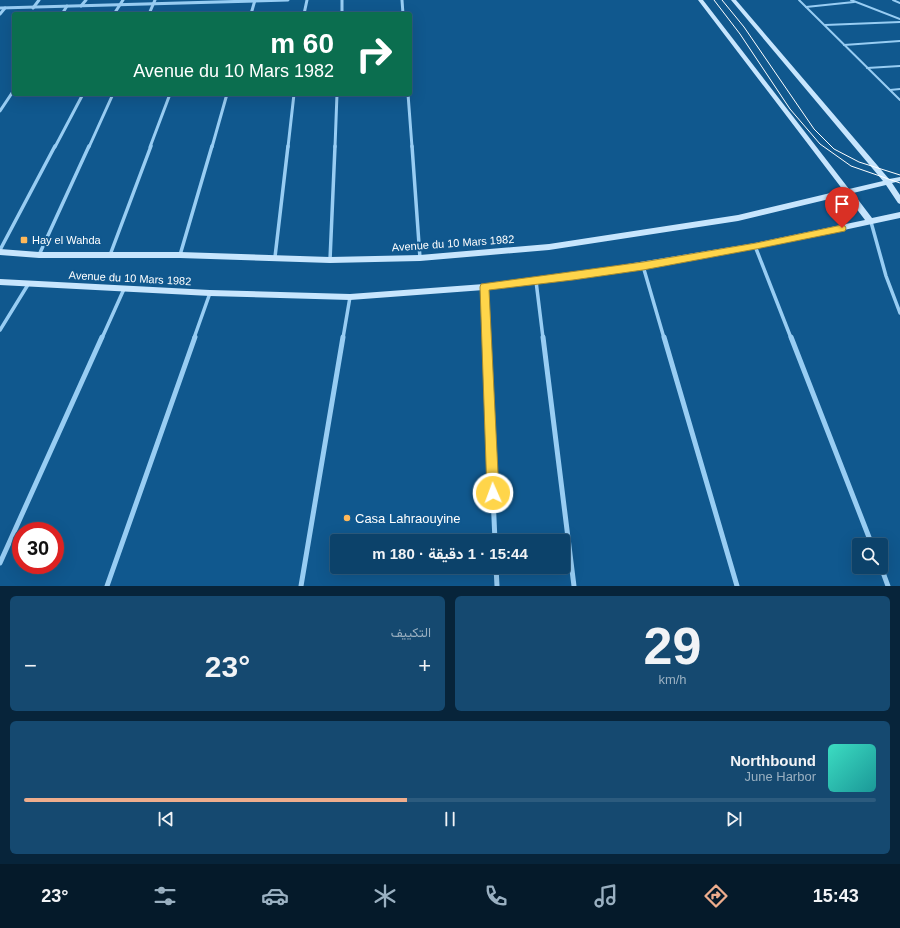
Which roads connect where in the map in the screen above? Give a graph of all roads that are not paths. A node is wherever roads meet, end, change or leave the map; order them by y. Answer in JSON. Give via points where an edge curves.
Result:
{"nodes":[{"id":1,"x":39,"y":0,"type":"edge"},
{"id":2,"x":86,"y":0,"type":"edge"},
{"id":3,"x":123,"y":0,"type":"edge"},
{"id":4,"x":155,"y":0,"type":"edge"},
{"id":5,"x":254,"y":0,"type":"edge"},
{"id":6,"x":288,"y":0,"type":"edge"},
{"id":7,"x":307,"y":0,"type":"edge"},
{"id":8,"x":342,"y":0,"type":"edge"},
{"id":9,"x":402,"y":0,"type":"edge"},
{"id":10,"x":700,"y":0,"type":"edge"},
{"id":11,"x":733,"y":0,"type":"edge"},
{"id":12,"x":799,"y":0,"type":"edge"},
{"id":13,"x":851,"y":0,"type":"edge"},
{"id":14,"x":893,"y":0,"type":"edge"},
{"id":15,"x":200,"y":1,"type":"edge"},
{"id":16,"x":854,"y":2,"type":"junction"},
{"id":17,"x":900,"y":3,"type":"edge"},
{"id":18,"x":153,"y":4,"type":"junction"},
{"id":19,"x":119,"y":5,"type":"junction"},
{"id":20,"x":67,"y":6,"type":"junction"},
{"id":21,"x":81,"y":6,"type":"junction"},
{"id":22,"x":806,"y":7,"type":"junction"},
{"id":23,"x":0,"y":8,"type":"edge"},
{"id":24,"x":5,"y":8,"type":"junction"},
{"id":25,"x":33,"y":8,"type":"junction"},
{"id":26,"x":63,"y":12,"type":"edge"},
{"id":27,"x":115,"y":12,"type":"edge"},
{"id":28,"x":149,"y":12,"type":"edge"},
{"id":29,"x":251,"y":12,"type":"edge"},
{"id":30,"x":304,"y":12,"type":"edge"},
{"id":31,"x":342,"y":12,"type":"edge"},
{"id":32,"x":403,"y":12,"type":"edge"},
{"id":33,"x":0,"y":14,"type":"edge"},
{"id":34,"x":900,"y":20,"type":"edge"},
{"id":35,"x":825,"y":25,"type":"junction"},
{"id":36,"x":900,"y":41,"type":"edge"},
{"id":37,"x":844,"y":45,"type":"junction"},
{"id":38,"x":900,"y":66,"type":"edge"},
{"id":39,"x":867,"y":68,"type":"junction"},
{"id":40,"x":900,"y":89,"type":"edge"},
{"id":41,"x":890,"y":90,"type":"junction"},
{"id":42,"x":12,"y":93,"type":"edge"},
{"id":43,"x":82,"y":96,"type":"edge"},
{"id":44,"x":112,"y":96,"type":"edge"},
{"id":45,"x":169,"y":96,"type":"edge"},
{"id":46,"x":226,"y":96,"type":"edge"},
{"id":47,"x":294,"y":96,"type":"edge"},
{"id":48,"x":337,"y":96,"type":"edge"},
{"id":49,"x":408,"y":96,"type":"edge"},
{"id":50,"x":900,"y":100,"type":"edge"},
{"id":51,"x":0,"y":111,"type":"edge"},
{"id":52,"x":900,"y":179,"type":"edge"},
{"id":53,"x":888,"y":182,"type":"junction"},
{"id":54,"x":847,"y":191,"type":"junction"},
{"id":55,"x":900,"y":201,"type":"edge"},
{"id":56,"x":900,"y":215,"type":"edge"},
{"id":57,"x":871,"y":222,"type":"junction"},
{"id":58,"x":756,"y":246,"type":"junction"},
{"id":59,"x":0,"y":251,"type":"edge"},
{"id":60,"x":39,"y":255,"type":"junction"},
{"id":61,"x":110,"y":255,"type":"junction"},
{"id":62,"x":180,"y":255,"type":"junction"},
{"id":63,"x":275,"y":257,"type":"junction"},
{"id":64,"x":420,"y":258,"type":"junction"},
{"id":65,"x":330,"y":260,"type":"junction"},
{"id":66,"x":643,"y":266,"type":"junction"},
{"id":67,"x":536,"y":281,"type":"junction"},
{"id":68,"x":0,"y":282,"type":"edge"},
{"id":69,"x":29,"y":283,"type":"junction"},
{"id":70,"x":484,"y":287,"type":"junction"},
{"id":71,"x":124,"y":289,"type":"junction"},
{"id":72,"x":210,"y":293,"type":"junction"},
{"id":73,"x":350,"y":298,"type":"junction"},
{"id":74,"x":900,"y":313,"type":"edge"},
{"id":75,"x":0,"y":330,"type":"edge"},
{"id":76,"x":495,"y":534,"type":"edge"},
{"id":77,"x":869,"y":538,"type":"edge"},
{"id":78,"x":0,"y":563,"type":"edge"},
{"id":79,"x":496,"y":574,"type":"edge"},
{"id":80,"x":884,"y":574,"type":"edge"},
{"id":81,"x":107,"y":586,"type":"edge"},
{"id":82,"x":301,"y":586,"type":"edge"},
{"id":83,"x":497,"y":586,"type":"edge"},
{"id":84,"x":574,"y":586,"type":"edge"},
{"id":85,"x":737,"y":586,"type":"edge"},
{"id":86,"x":888,"y":586,"type":"edge"}],
"edges":[{"from":1,"to":25,"type":"street"},
{"from":2,"to":21,"type":"street"},
{"from":3,"to":19,"type":"street"},
{"from":4,"to":18,"type":"street"},
{"from":5,"to":6,"type":"street"},
{"from":5,"to":15,"type":"street"},
{"from":5,"to":29,"type":"street"},
{"from":7,"to":30,"type":"street"},
{"from":8,"to":31,"type":"street"},
{"from":9,"to":32,"type":"street"},
{"from":10,"to":54,"type":"main road"},
{"from":11,"to":53,"type":"main road"},
{"from":12,"to":22,"type":"lane"},
{"from":13,"to":16,"type":"lane"},
{"from":14,"to":17,"type":"lane"},
{"from":15,"to":18,"type":"street"},
{"from":16,"to":22,"type":"lane"},
{"from":16,"to":34,"type":"lane"},
{"from":18,"to":19,"type":"street"},
{"from":18,"to":28,"type":"street"},
{"from":19,"to":21,"type":"street"},
{"from":19,"to":27,"type":"street"},
{"from":20,"to":21,"type":"street"},
{"from":20,"to":25,"type":"street"},
{"from":20,"to":26,"type":"street"},
{"from":22,"to":35,"type":"lane"},
{"from":23,"to":24,"type":"street"},
{"from":24,"to":25,"type":"street"},
{"from":24,"to":33,"type":"street"},
{"from":34,"to":35,"type":"lane"},
{"from":35,"to":37,"type":"lane"},
{"from":36,"to":37,"type":"lane"},
{"from":37,"to":39,"type":"lane"},
{"from":38,"to":39,"type":"lane"},
{"from":39,"to":41,"type":"lane"},
{"from":40,"to":41,"type":"lane"},
{"from":41,"to":50,"type":"lane"},
{"from":42,"to":51,"type":"street"},
{"from":43,"to":59,"type":"street"},
{"from":44,"to":60,"type":"street"},
{"from":45,"to":61,"type":"street"},
{"from":46,"to":62,"type":"street"},
{"from":47,"to":63,"type":"street"},
{"from":48,"to":65,"type":"street"},
{"from":49,"to":64,"type":"street"},
{"from":52,"to":53,"type":"main road","name":"Avenue du 10 Mars 1982"},
{"from":53,"to":54,"type":"main road","name":"Avenue du 10 Mars 1982"},
{"from":53,"to":55,"type":"main road"},
{"from":54,"to":57,"type":"main road"},
{"from":54,"to":64,"type":"main road","name":"Avenue du 10 Mars 1982","via":[[738,218],[549,247]]},
{"from":56,"to":57,"type":"main road","name":"Avenue du 10 Mars 1982"},
{"from":57,"to":58,"type":"main road","name":"Avenue du 10 Mars 1982"},
{"from":57,"to":74,"type":"street","via":[[886,276]]},
{"from":58,"to":66,"type":"main road","name":"Avenue du 10 Mars 1982"},
{"from":58,"to":77,"type":"street"},
{"from":59,"to":60,"type":"main road","name":"Avenue du 10 Mars 1982"},
{"from":60,"to":61,"type":"main road","name":"Avenue du 10 Mars 1982"},
{"from":61,"to":62,"type":"main road","name":"Avenue du 10 Mars 1982"},
{"from":62,"to":63,"type":"main road","name":"Avenue du 10 Mars 1982"},
{"from":63,"to":65,"type":"main road","name":"Avenue du 10 Mars 1982"},
{"from":64,"to":65,"type":"main road","name":"Avenue du 10 Mars 1982"},
{"from":66,"to":67,"type":"main road","name":"Avenue du 10 Mars 1982"},
{"from":66,"to":85,"type":"street"},
{"from":67,"to":70,"type":"main road","name":"Avenue du 10 Mars 1982"},
{"from":67,"to":84,"type":"street"},
{"from":68,"to":69,"type":"main road","name":"Avenue du 10 Mars 1982"},
{"from":69,"to":71,"type":"main road","name":"Avenue du 10 Mars 1982"},
{"from":69,"to":75,"type":"street"},
{"from":70,"to":73,"type":"main road","name":"Avenue du 10 Mars 1982"},
{"from":70,"to":76,"type":"street"},
{"from":71,"to":72,"type":"main road","name":"Avenue du 10 Mars 1982"},
{"from":71,"to":78,"type":"street"},
{"from":72,"to":73,"type":"main road","name":"Avenue du 10 Mars 1982"},
{"from":72,"to":81,"type":"street"},
{"from":73,"to":82,"type":"street"},
{"from":79,"to":83,"type":"street"},
{"from":80,"to":86,"type":"street"}]}
